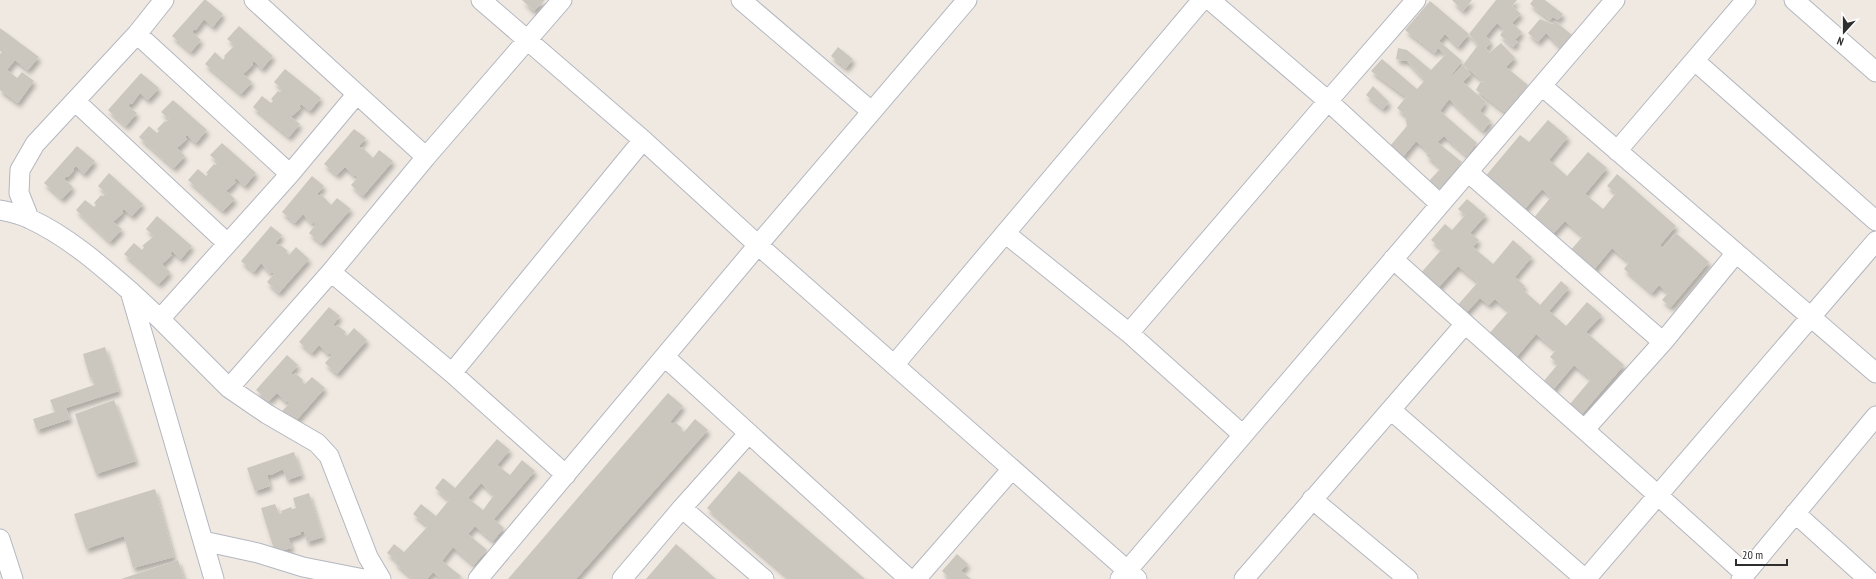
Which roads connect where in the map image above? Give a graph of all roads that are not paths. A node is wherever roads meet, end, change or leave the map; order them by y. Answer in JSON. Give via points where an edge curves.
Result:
{"nodes":[{"id":1,"x":164,"y":0,"type":"edge"},
{"id":2,"x":254,"y":0,"type":"edge"},
{"id":3,"x":481,"y":0,"type":"edge"},
{"id":4,"x":562,"y":0,"type":"edge"},
{"id":5,"x":741,"y":0,"type":"edge"},
{"id":6,"x":966,"y":0,"type":"edge"},
{"id":7,"x":1202,"y":0,"type":"edge"},
{"id":8,"x":1210,"y":0,"type":"edge"},
{"id":9,"x":1416,"y":0,"type":"edge"},
{"id":10,"x":1615,"y":0,"type":"edge"},
{"id":11,"x":1746,"y":0,"type":"edge"},
{"id":12,"x":1794,"y":0,"type":"edge"},
{"id":13,"x":138,"y":34,"type":"junction"},
{"id":14,"x":528,"y":41,"type":"junction"},
{"id":15,"x":1695,"y":61,"type":"junction"},
{"id":16,"x":1876,"y":72,"type":"edge"},
{"id":17,"x":1542,"y":86,"type":"junction"},
{"id":18,"x":356,"y":96,"type":"junction"},
{"id":19,"x":75,"y":101,"type":"junction"},
{"id":20,"x":1328,"y":101,"type":"junction"},
{"id":21,"x":871,"y":111,"type":"junction"},
{"id":22,"x":643,"y":140,"type":"junction"},
{"id":23,"x":1616,"y":150,"type":"junction"},
{"id":24,"x":426,"y":157,"type":"junction"},
{"id":25,"x":1468,"y":172,"type":"junction"},
{"id":26,"x":290,"y":174,"type":"junction"},
{"id":27,"x":1440,"y":204,"type":"junction"},
{"id":28,"x":0,"y":210,"type":"edge"},
{"id":29,"x":29,"y":218,"type":"junction"},
{"id":30,"x":1876,"y":221,"type":"edge"},
{"id":31,"x":1005,"y":233,"type":"junction"},
{"id":32,"x":1876,"y":241,"type":"edge"},
{"id":33,"x":227,"y":243,"type":"junction"},
{"id":34,"x":758,"y":246,"type":"junction"},
{"id":35,"x":1736,"y":253,"type":"junction"},
{"id":36,"x":1394,"y":259,"type":"junction"},
{"id":37,"x":331,"y":272,"type":"junction"},
{"id":38,"x":130,"y":291,"type":"junction"},
{"id":39,"x":1810,"y":316,"type":"junction"},
{"id":40,"x":160,"y":318,"type":"junction"},
{"id":41,"x":1465,"y":324,"type":"junction"},
{"id":42,"x":1129,"y":333,"type":"junction"},
{"id":43,"x":1663,"y":342,"type":"junction"},
{"id":44,"x":665,"y":357,"type":"junction"},
{"id":45,"x":894,"y":365,"type":"junction"},
{"id":46,"x":452,"y":373,"type":"junction"},
{"id":47,"x":1876,"y":373,"type":"edge"},
{"id":48,"x":229,"y":388,"type":"junction"},
{"id":49,"x":1391,"y":410,"type":"junction"},
{"id":50,"x":1876,"y":416,"type":"edge"},
{"id":51,"x":1585,"y":429,"type":"junction"},
{"id":52,"x":749,"y":433,"type":"junction"},
{"id":53,"x":1243,"y":435,"type":"junction"},
{"id":54,"x":1012,"y":469,"type":"junction"},
{"id":55,"x":566,"y":475,"type":"junction"},
{"id":56,"x":1658,"y":495,"type":"junction"},
{"id":57,"x":1312,"y":499,"type":"junction"},
{"id":58,"x":682,"y":508,"type":"junction"},
{"id":59,"x":1794,"y":513,"type":"junction"},
{"id":60,"x":0,"y":539,"type":"edge"},
{"id":61,"x":203,"y":541,"type":"junction"},
{"id":62,"x":1128,"y":576,"type":"edge"},
{"id":63,"x":1743,"y":577,"type":"edge"},
{"id":64,"x":13,"y":579,"type":"edge"},
{"id":65,"x":214,"y":579,"type":"edge"},
{"id":66,"x":364,"y":579,"type":"edge"},
{"id":67,"x":380,"y":579,"type":"edge"},
{"id":68,"x":478,"y":579,"type":"edge"},
{"id":69,"x":622,"y":579,"type":"edge"},
{"id":70,"x":764,"y":579,"type":"edge"},
{"id":71,"x":909,"y":579,"type":"edge"},
{"id":72,"x":916,"y":579,"type":"edge"},
{"id":73,"x":1244,"y":579,"type":"edge"},
{"id":74,"x":1408,"y":579,"type":"edge"},
{"id":75,"x":1585,"y":579,"type":"edge"},
{"id":76,"x":1868,"y":579,"type":"edge"}],
"edges":[{"from":1,"to":13,"type":"street"},
{"from":2,"to":18,"type":"street"},
{"from":3,"to":14,"type":"street"},
{"from":4,"to":14,"type":"street"},
{"from":5,"to":21,"type":"street"},
{"from":6,"to":21,"type":"street"},
{"from":7,"to":31,"type":"street"},
{"from":8,"to":20,"type":"street"},
{"from":9,"to":20,"type":"street"},
{"from":10,"to":17,"type":"street"},
{"from":11,"to":15,"type":"street"},
{"from":12,"to":16,"type":"street"},
{"from":13,"to":19,"type":"street"},
{"from":13,"to":26,"type":"street"},
{"from":14,"to":22,"type":"street"},
{"from":14,"to":24,"type":"street"},
{"from":15,"to":23,"type":"street"},
{"from":15,"to":30,"type":"street"},
{"from":17,"to":23,"type":"street"},
{"from":17,"to":25,"type":"street"},
{"from":18,"to":24,"type":"street"},
{"from":18,"to":26,"type":"street"},
{"from":19,"to":29,"type":"street","via":[[35,144],[20,170],[19,193]]},
{"from":19,"to":33,"type":"street"},
{"from":20,"to":27,"type":"street"},
{"from":20,"to":42,"type":"street"},
{"from":21,"to":34,"type":"street"},
{"from":22,"to":34,"type":"street"},
{"from":22,"to":46,"type":"street"},
{"from":23,"to":35,"type":"street"},
{"from":24,"to":37,"type":"street"},
{"from":25,"to":27,"type":"street"},
{"from":25,"to":43,"type":"street"},
{"from":26,"to":33,"type":"street"},
{"from":27,"to":36,"type":"street"},
{"from":28,"to":29,"type":"street"},
{"from":29,"to":38,"type":"street","via":[[67,240]]},
{"from":31,"to":42,"type":"street"},
{"from":31,"to":45,"type":"street"},
{"from":32,"to":39,"type":"street"},
{"from":33,"to":40,"type":"street"},
{"from":34,"to":44,"type":"street"},
{"from":34,"to":45,"type":"street"},
{"from":35,"to":39,"type":"street"},
{"from":35,"to":43,"type":"street"},
{"from":36,"to":41,"type":"street"},
{"from":36,"to":53,"type":"street"},
{"from":37,"to":46,"type":"street"},
{"from":37,"to":48,"type":"street"},
{"from":38,"to":40,"type":"street"},
{"from":38,"to":61,"type":"street"},
{"from":39,"to":47,"type":"street"},
{"from":39,"to":56,"type":"street"},
{"from":40,"to":48,"type":"street"},
{"from":41,"to":49,"type":"street"},
{"from":41,"to":51,"type":"street"},
{"from":42,"to":53,"type":"street"},
{"from":43,"to":51,"type":"street"},
{"from":44,"to":52,"type":"street"},
{"from":44,"to":55,"type":"street"},
{"from":45,"to":54,"type":"street"},
{"from":46,"to":55,"type":"street"},
{"from":48,"to":67,"type":"street","via":[[316,443],[329,456],[368,557]]},
{"from":49,"to":57,"type":"street"},
{"from":49,"to":75,"type":"street"},
{"from":50,"to":59,"type":"street"},
{"from":51,"to":56,"type":"street"},
{"from":52,"to":58,"type":"street"},
{"from":52,"to":71,"type":"street"},
{"from":53,"to":62,"type":"street"},
{"from":54,"to":62,"type":"street"},
{"from":54,"to":72,"type":"street"},
{"from":55,"to":68,"type":"street"},
{"from":56,"to":63,"type":"street"},
{"from":56,"to":75,"type":"street"},
{"from":57,"to":73,"type":"street"},
{"from":57,"to":74,"type":"street"},
{"from":58,"to":69,"type":"street"},
{"from":58,"to":70,"type":"street"},
{"from":59,"to":63,"type":"street"},
{"from":59,"to":76,"type":"street"},
{"from":60,"to":64,"type":"street"},
{"from":61,"to":65,"type":"street"},
{"from":61,"to":66,"type":"street","via":[[258,553],[303,567]]}]}
